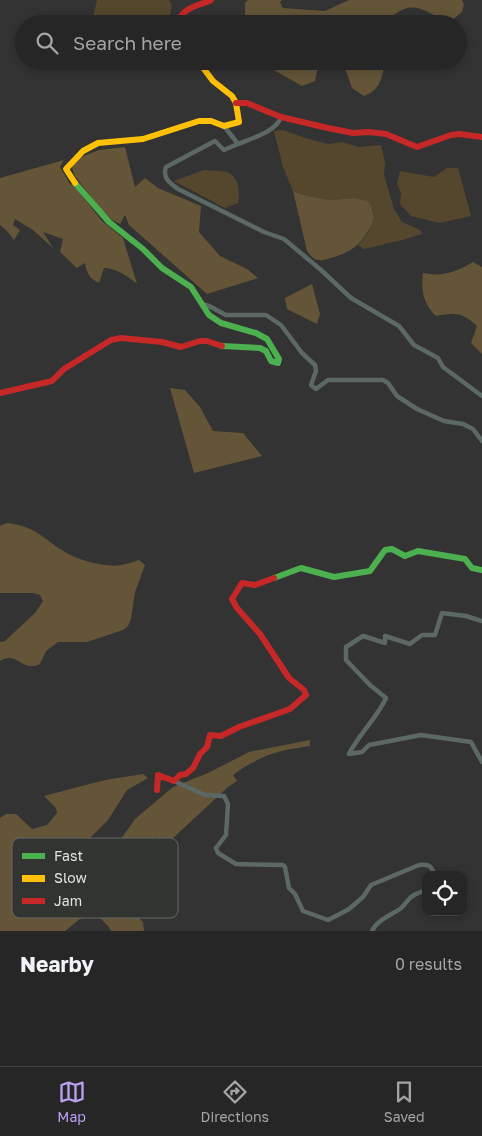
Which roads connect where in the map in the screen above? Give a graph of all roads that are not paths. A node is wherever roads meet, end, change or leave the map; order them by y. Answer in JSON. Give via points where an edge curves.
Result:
{"nodes":[{"id":1,"x":211,"y":0,"type":"edge"},
{"id":2,"x":180,"y":15,"type":"edge"},
{"id":3,"x":205,"y":70,"type":"edge"},
{"id":4,"x":236,"y":103,"type":"junction"},
{"id":5,"x":281,"y":117,"type":"junction"},
{"id":6,"x":224,"y":126,"type":"junction"},
{"id":7,"x":482,"y":137,"type":"edge"},
{"id":8,"x":238,"y":144,"type":"junction"},
{"id":9,"x":201,"y":304,"type":"junction"},
{"id":10,"x":0,"y":393,"type":"edge"},
{"id":11,"x":482,"y":396,"type":"edge"},
{"id":12,"x":482,"y":441,"type":"edge"},
{"id":13,"x":482,"y":570,"type":"edge"},
{"id":14,"x":482,"y":621,"type":"edge"},
{"id":15,"x":482,"y":762,"type":"edge"},
{"id":16,"x":174,"y":781,"type":"junction"},
{"id":17,"x":156,"y":790,"type":"dead end"},
{"id":18,"x":433,"y":871,"type":"edge"},
{"id":19,"x":422,"y":892,"type":"edge"},
{"id":20,"x":372,"y":931,"type":"edge"}],
"edges":[{"from":1,"to":2,"type":"main road"},
{"from":3,"to":4,"type":"main road"},
{"from":4,"to":5,"type":"main road","via":[[247,103]]},
{"from":4,"to":6,"type":"main road","via":[[239,122]]},
{"from":5,"to":7,"type":"main road","via":[[353,132],[386,134],[416,147],[451,135]]},
{"from":5,"to":8,"type":"street","via":[[279,124],[272,129]]},
{"from":6,"to":8,"type":"street"},
{"from":6,"to":9,"type":"main road","via":[[199,121],[143,139],[98,143],[83,151],[66,169],[109,222],[162,268],[191,287]]},
{"from":8,"to":11,"type":"street","via":[[224,150],[215,141],[166,168],[166,179],[178,189],[284,239],[352,298],[399,326],[414,345],[438,358],[443,367]]},
{"from":9,"to":10,"type":"main road","via":[[221,323],[267,339],[279,359],[278,364],[260,348],[225,347],[207,341],[181,347],[120,338],[86,354],[52,381]]},
{"from":9,"to":12,"type":"street","via":[[226,315],[266,315],[281,325],[314,365],[313,388],[328,380],[382,380],[397,396],[417,409],[444,421],[463,424],[473,429]]},
{"from":13,"to":16,"type":"main road","via":[[472,568],[465,559],[418,551],[405,556],[392,549],[385,550],[370,571],[334,577],[301,568],[255,585],[242,584],[232,599],[237,608],[260,634],[289,678],[306,695],[290,709],[221,736],[210,735],[207,747],[194,768]]},
{"from":14,"to":15,"type":"street","via":[[442,613],[435,635],[422,635],[410,644],[385,636],[385,643],[363,636],[346,647],[346,660],[386,698],[349,754],[362,752],[369,746],[421,736],[471,742]]},
{"from":16,"to":17,"type":"main road","via":[[158,775]]},
{"from":16,"to":18,"type":"street","via":[[205,795],[224,796],[228,804],[226,834],[216,848],[218,853],[236,864],[283,865],[289,888],[303,911],[316,916],[328,920],[349,909],[371,885],[419,865],[427,864]]},
{"from":19,"to":20,"type":"street","via":[[384,918]]}]}
